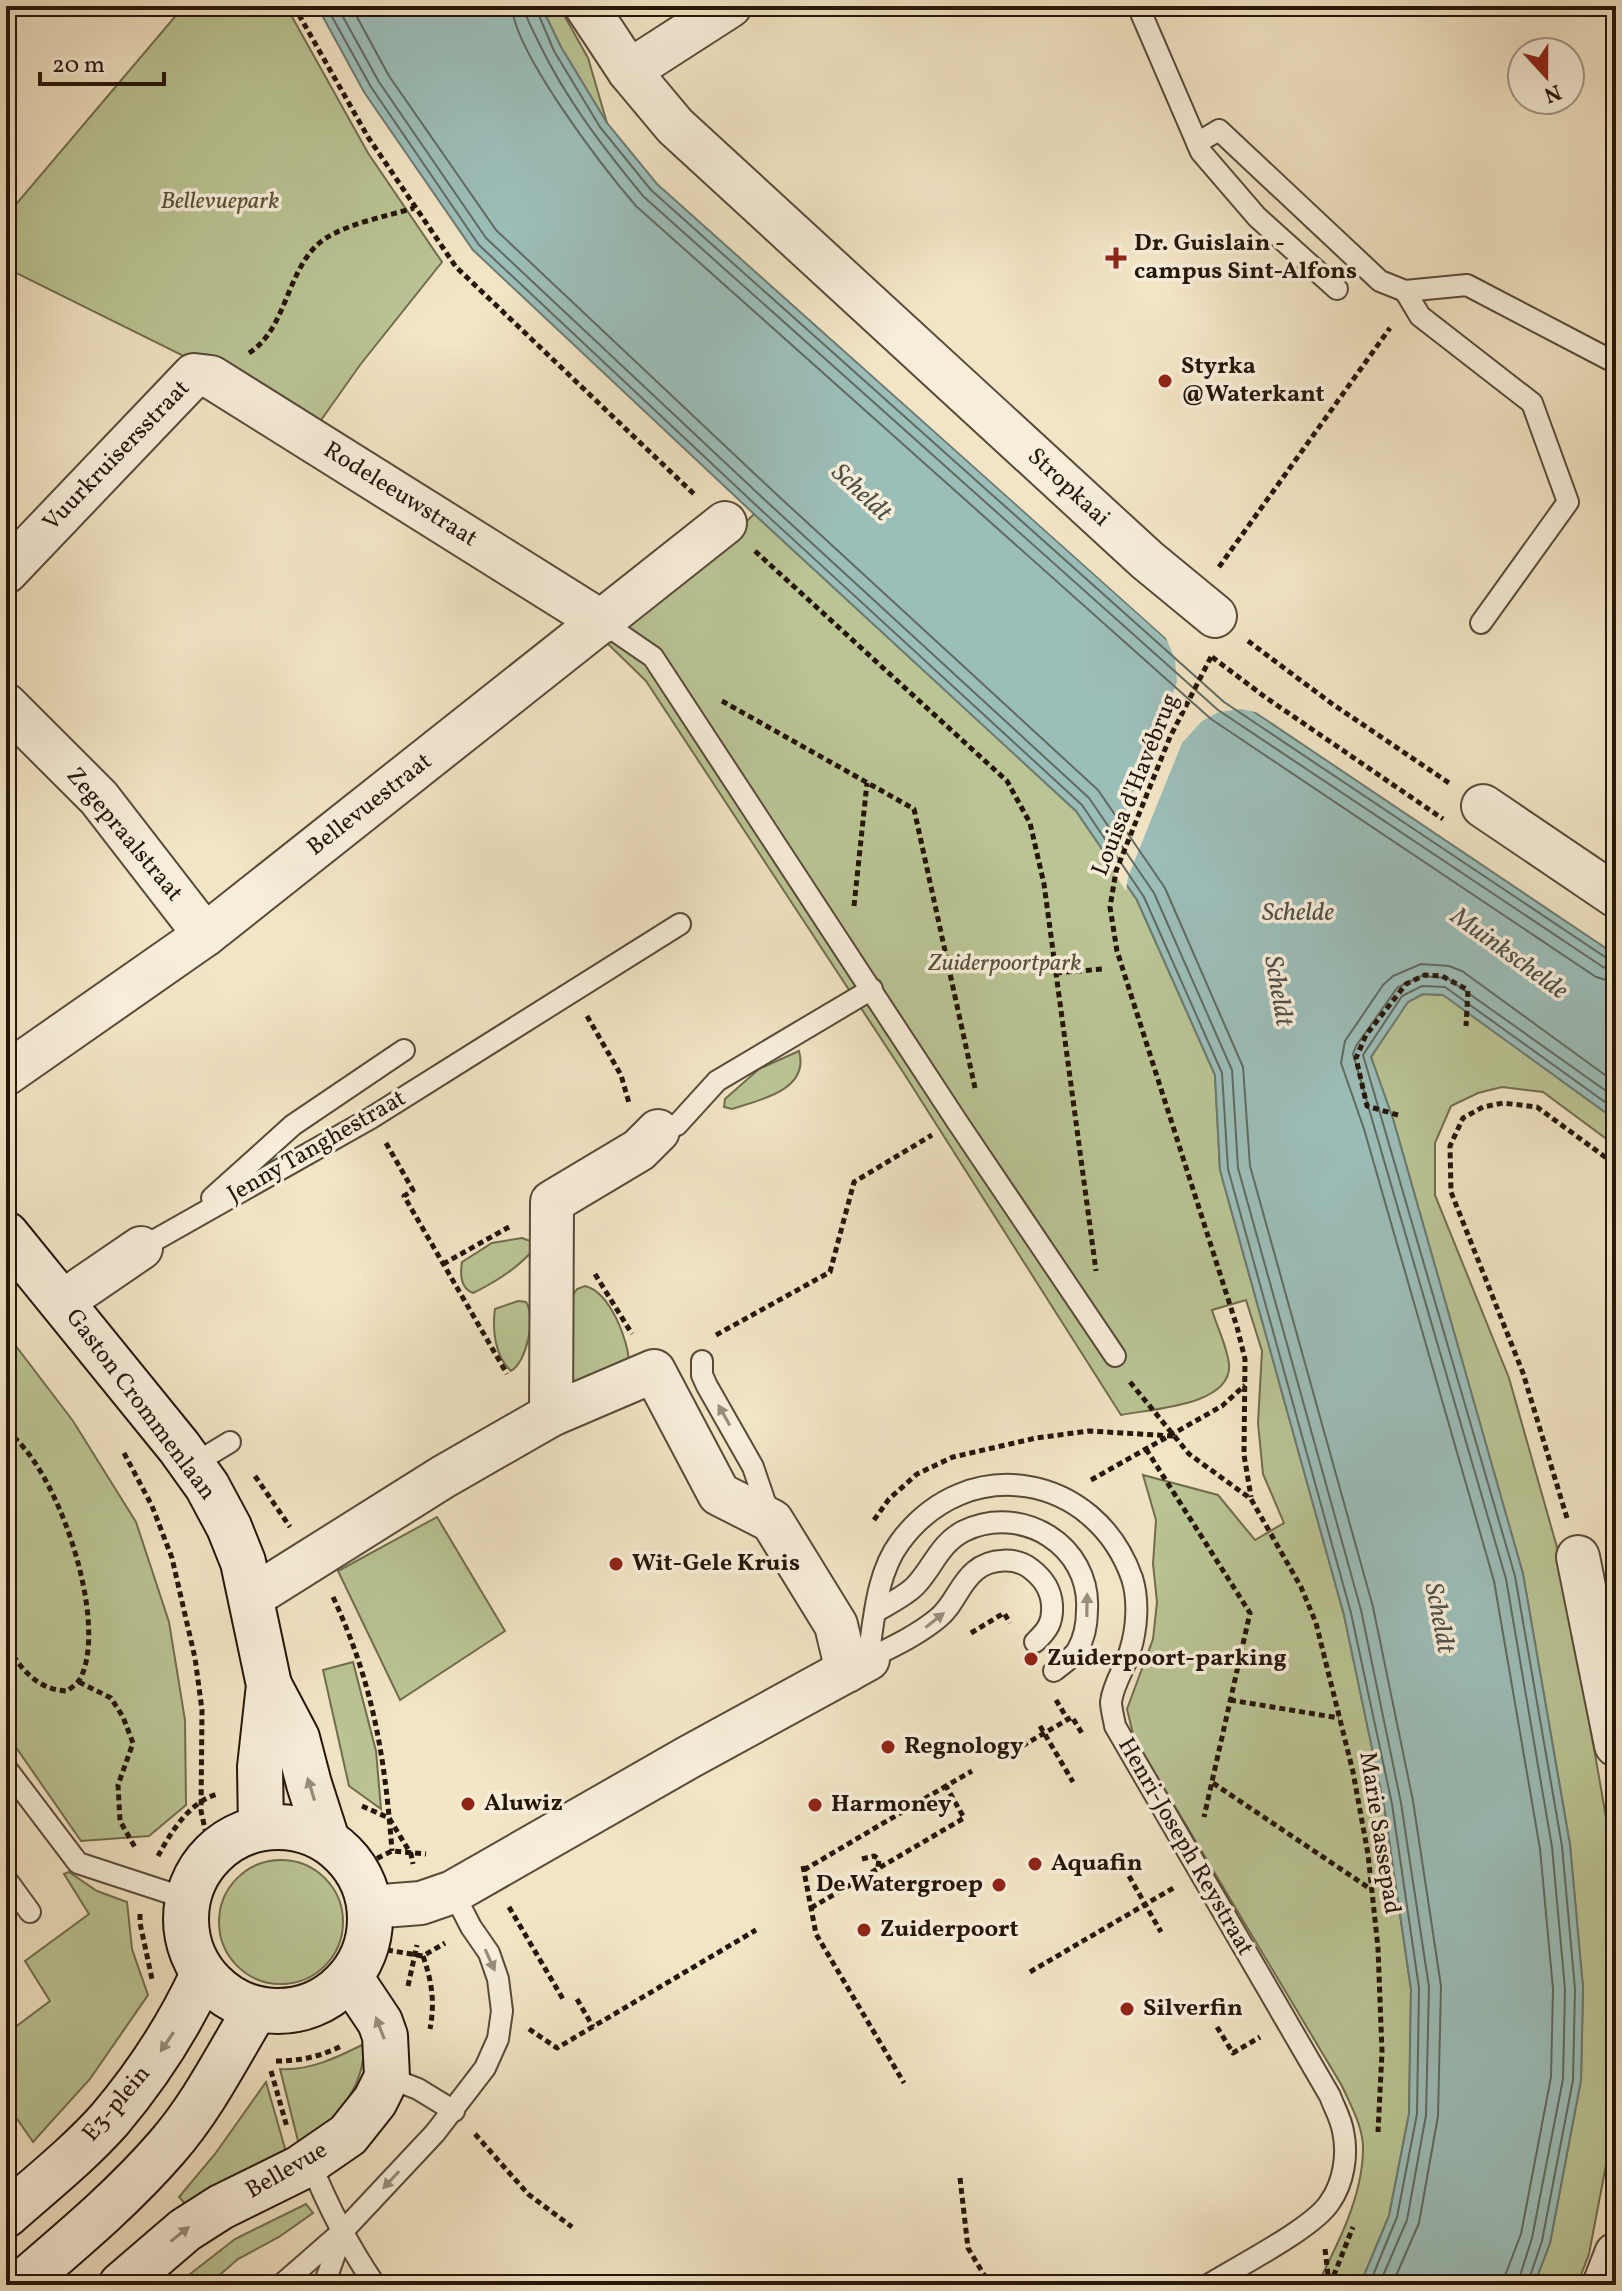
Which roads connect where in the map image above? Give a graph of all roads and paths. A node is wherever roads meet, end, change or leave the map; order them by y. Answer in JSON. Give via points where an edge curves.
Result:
{"nodes":[{"id":1,"x":294,"y":6,"type":"edge"},
{"id":2,"x":586,"y":6,"type":"edge"},
{"id":3,"x":730,"y":6,"type":"edge"},
{"id":4,"x":1138,"y":6,"type":"edge"},
{"id":5,"x":629,"y":71,"type":"junction"},
{"id":6,"x":1197,"y":143,"type":"junction"},
{"id":7,"x":414,"y":208,"type":"junction"},
{"id":8,"x":1337,"y":289,"type":"dead end"},
{"id":9,"x":1407,"y":296,"type":"junction"},
{"id":10,"x":1616,"y":363,"type":"edge"},
{"id":11,"x":202,"y":376,"type":"junction"},
{"id":12,"x":725,"y":523,"type":"junction"},
{"id":13,"x":6,"y":572,"type":"edge"},
{"id":14,"x":602,"y":622,"type":"junction"},
{"id":15,"x":1481,"y":623,"type":"dead end"},
{"id":16,"x":1207,"y":624,"type":"junction"},
{"id":17,"x":714,"y":697,"type":"dead end"},
{"id":18,"x":6,"y":705,"type":"edge"},
{"id":19,"x":867,"y":783,"type":"junction"},
{"id":20,"x":1467,"y":815,"type":"junction"},
{"id":21,"x":1616,"y":896,"type":"edge"},
{"id":22,"x":680,"y":924,"type":"dead end"},
{"id":23,"x":205,"y":935,"type":"junction"},
{"id":24,"x":849,"y":954,"type":"junction"},
{"id":25,"x":1102,"y":969,"type":"dead end"},
{"id":26,"x":1056,"y":973,"type":"junction"},
{"id":27,"x":872,"y":989,"type":"junction"},
{"id":28,"x":574,"y":993,"type":"junction"},
{"id":29,"x":1466,"y":1026,"type":"dead end"},
{"id":30,"x":404,"y":1050,"type":"dead end"},
{"id":31,"x":6,"y":1074,"type":"edge"},
{"id":32,"x":977,"y":1098,"type":"dead end"},
{"id":33,"x":1398,"y":1115,"type":"dead end"},
{"id":34,"x":371,"y":1118,"type":"junction"},
{"id":35,"x":956,"y":1120,"type":"junction"},
{"id":36,"x":658,"y":1131,"type":"junction"},
{"id":37,"x":1616,"y":1165,"type":"edge"},
{"id":38,"x":552,"y":1202,"type":"junction"},
{"id":39,"x":179,"y":1227,"type":"junction"},
{"id":40,"x":6,"y":1234,"type":"edge"},
{"id":41,"x":141,"y":1248,"type":"joint"},
{"id":42,"x":443,"y":1264,"type":"junction"},
{"id":43,"x":591,"y":1267,"type":"dead end"},
{"id":44,"x":1097,"y":1278,"type":"dead end"},
{"id":45,"x":62,"y":1302,"type":"junction"},
{"id":46,"x":1115,"y":1356,"type":"joint"},
{"id":47,"x":702,"y":1361,"type":"dead end"},
{"id":48,"x":654,"y":1371,"type":"junction"},
{"id":49,"x":1246,"y":1384,"type":"junction"},
{"id":50,"x":543,"y":1419,"type":"junction"},
{"id":51,"x":6,"y":1431,"type":"edge"},
{"id":52,"x":1174,"y":1436,"type":"junction"},
{"id":53,"x":230,"y":1442,"type":"joint"},
{"id":54,"x":122,"y":1449,"type":"dead end"},
{"id":55,"x":1146,"y":1449,"type":"junction"},
{"id":56,"x":192,"y":1465,"type":"junction"},
{"id":57,"x":1057,"y":1496,"type":"junction"},
{"id":58,"x":1251,"y":1499,"type":"junction"},
{"id":59,"x":772,"y":1521,"type":"junction"},
{"id":60,"x":1578,"y":1557,"type":"joint"},
{"id":61,"x":312,"y":1559,"type":"junction"},
{"id":62,"x":252,"y":1597,"type":"junction"},
{"id":63,"x":875,"y":1612,"type":"junction"},
{"id":64,"x":1035,"y":1642,"type":"dead end"},
{"id":65,"x":6,"y":1644,"type":"edge"},
{"id":66,"x":858,"y":1665,"type":"junction"},
{"id":67,"x":1054,"y":1671,"type":"dead end"},
{"id":68,"x":79,"y":1682,"type":"junction"},
{"id":69,"x":269,"y":1685,"type":"junction"},
{"id":70,"x":1230,"y":1700,"type":"junction"},
{"id":71,"x":1339,"y":1718,"type":"junction"},
{"id":72,"x":1040,"y":1726,"type":"dead end"},
{"id":73,"x":1044,"y":1733,"type":"junction"},
{"id":74,"x":1088,"y":1743,"type":"dead end"},
{"id":75,"x":1616,"y":1745,"type":"edge"},
{"id":76,"x":1005,"y":1756,"type":"dead end"},
{"id":77,"x":6,"y":1768,"type":"edge"},
{"id":78,"x":972,"y":1771,"type":"dead end"},
{"id":79,"x":1073,"y":1782,"type":"dead end"},
{"id":80,"x":260,"y":1783,"type":"junction"},
{"id":81,"x":1213,"y":1783,"type":"junction"},
{"id":82,"x":309,"y":1784,"type":"junction"},
{"id":83,"x":946,"y":1786,"type":"junction"},
{"id":84,"x":201,"y":1798,"type":"junction"},
{"id":85,"x":1205,"y":1814,"type":"dead end"},
{"id":86,"x":389,"y":1818,"type":"junction"},
{"id":87,"x":261,"y":1828,"type":"junction"},
{"id":88,"x":430,"y":1854,"type":"dead end"},
{"id":89,"x":211,"y":1856,"type":"junction"},
{"id":90,"x":862,"y":1859,"type":"dead end"},
{"id":91,"x":153,"y":1864,"type":"junction"},
{"id":92,"x":876,"y":1870,"type":"junction"},
{"id":93,"x":1200,"y":1873,"type":"junction"},
{"id":94,"x":1166,"y":1875,"type":"dead end"},
{"id":95,"x":1129,"y":1876,"type":"dead end"},
{"id":96,"x":6,"y":1879,"type":"edge"},
{"id":97,"x":143,"y":1884,"type":"junction"},
{"id":98,"x":1174,"y":1888,"type":"junction"},
{"id":99,"x":1372,"y":1890,"type":"junction"},
{"id":100,"x":453,"y":1892,"type":"junction"},
{"id":101,"x":188,"y":1899,"type":"junction"},
{"id":102,"x":360,"y":1899,"type":"junction"},
{"id":103,"x":508,"y":1905,"type":"dead end"},
{"id":104,"x":1145,"y":1905,"type":"junction"},
{"id":105,"x":811,"y":1908,"type":"junction"},
{"id":106,"x":30,"y":1912,"type":"dead end"},
{"id":107,"x":756,"y":1930,"type":"dead end"},
{"id":108,"x":1161,"y":1932,"type":"dead end"},
{"id":109,"x":423,"y":1956,"type":"dead end"},
{"id":110,"x":1030,"y":1972,"type":"dead end"},
{"id":111,"x":203,"y":1974,"type":"junction"},
{"id":112,"x":563,"y":1999,"type":"dead end"},
{"id":113,"x":577,"y":1999,"type":"dead end"},
{"id":114,"x":256,"y":2009,"type":"junction"},
{"id":115,"x":502,"y":2011,"type":"junction"},
{"id":116,"x":181,"y":2021,"type":"junction"},
{"id":117,"x":1253,"y":2023,"type":"dead end"},
{"id":118,"x":593,"y":2027,"type":"junction"},
{"id":119,"x":1217,"y":2027,"type":"dead end"},
{"id":120,"x":1261,"y":2036,"type":"junction"},
{"id":121,"x":233,"y":2047,"type":"junction"},
{"id":122,"x":1268,"y":2049,"type":"dead end"},
{"id":123,"x":387,"y":2077,"type":"junction"},
{"id":124,"x":904,"y":2083,"type":"dead end"},
{"id":125,"x":454,"y":2111,"type":"junction"},
{"id":126,"x":1378,"y":2135,"type":"dead end"},
{"id":127,"x":305,"y":2165,"type":"junction"},
{"id":128,"x":960,"y":2178,"type":"dead end"},
{"id":129,"x":6,"y":2215,"type":"edge"},
{"id":130,"x":1354,"y":2224,"type":"dead end"},
{"id":131,"x":572,"y":2227,"type":"dead end"},
{"id":132,"x":344,"y":2230,"type":"junction"},
{"id":133,"x":1616,"y":2254,"type":"edge"},
{"id":134,"x":373,"y":2282,"type":"dead end"},
{"id":135,"x":20,"y":2285,"type":"edge"},
{"id":136,"x":121,"y":2285,"type":"edge"},
{"id":137,"x":281,"y":2285,"type":"edge"},
{"id":138,"x":324,"y":2285,"type":"edge"},
{"id":139,"x":990,"y":2285,"type":"edge"},
{"id":140,"x":1208,"y":2285,"type":"edge"},
{"id":141,"x":1330,"y":2285,"type":"edge"},
{"id":142,"x":1604,"y":2285,"type":"edge"}],
"edges":[{"from":1,"to":7,"type":"path"},
{"from":2,"to":5,"type":"street","name":"Stropkaai"},
{"from":3,"to":5,"type":"street"},
{"from":4,"to":6,"type":"lane"},
{"from":5,"to":16,"type":"street","name":"Stropkaai","via":[[675,126],[1147,560]]},
{"from":6,"to":8,"type":"lane","via":[[1257,217]]},
{"from":6,"to":9,"type":"lane","via":[[1219,130],[1380,281]]},
{"from":7,"to":11,"type":"path","via":[[337,231],[316,246],[295,273],[274,325],[255,349]]},
{"from":7,"to":12,"type":"path","via":[[456,267]]},
{"from":9,"to":10,"type":"lane","via":[[1467,285]]},
{"from":9,"to":15,"type":"lane","via":[[1420,316],[1532,403],[1568,502]]},
{"from":9,"to":16,"type":"path","name":"Louisa d'Havébrug"},
{"from":11,"to":13,"type":"street","name":"Vuurkruisersstraat"},
{"from":11,"to":14,"type":"street","name":"Rodeleeuwstraat"},
{"from":12,"to":14,"type":"street","name":"Bellevuestraat"},
{"from":12,"to":26,"type":"path","via":[[1007,781],[1030,823]]},
{"from":14,"to":23,"type":"street","name":"Bellevuestraat"},
{"from":14,"to":24,"type":"lane","via":[[653,657]]},
{"from":16,"to":20,"type":"path","via":[[1331,703]]},
{"from":16,"to":20,"type":"path","via":[[1265,697]]},
{"from":16,"to":49,"type":"path","name":"Louisa d'Havébrug","via":[[1170,737],[1116,871],[1110,907],[1117,951],[1237,1327]]},
{"from":17,"to":19,"type":"path"},
{"from":18,"to":23,"type":"street","name":"Zegepraalstraat","via":[[99,798]]},
{"from":19,"to":24,"type":"path"},
{"from":19,"to":32,"type":"path","via":[[914,809]]},
{"from":20,"to":21,"type":"street"},
{"from":22,"to":28,"type":"lane","name":"Jenny Tanghestraat"},
{"from":23,"to":31,"type":"street","name":"Bellevuestraat"},
{"from":24,"to":27,"type":"lane"},
{"from":25,"to":26,"type":"path"},
{"from":26,"to":44,"type":"path"},
{"from":27,"to":35,"type":"lane"},
{"from":27,"to":36,"type":"lane","via":[[717,1081],[677,1125]]},
{"from":28,"to":34,"type":"lane","name":"Jenny Tanghestraat"},
{"from":28,"to":36,"type":"path","via":[[621,1075],[628,1103],[640,1120]]},
{"from":29,"to":33,"type":"path","via":[[1468,990],[1442,976],[1425,975],[1406,984],[1366,1035],[1356,1058],[1367,1106]]},
{"from":30,"to":39,"type":"lane","via":[[293,1125]]},
{"from":34,"to":39,"type":"lane","name":"Jenny Tanghestraat"},
{"from":34,"to":42,"type":"path","via":[[413,1190],[404,1196]]},
{"from":35,"to":46,"type":"lane"},
{"from":35,"to":48,"type":"path","via":[[854,1182],[830,1272]]},
{"from":36,"to":38,"type":"street","via":[[639,1150]]},
{"from":37,"to":60,"type":"path","via":[[1537,1107],[1503,1103],[1463,1118],[1450,1146],[1451,1192],[1523,1373]]},
{"from":38,"to":42,"type":"path"},
{"from":38,"to":50,"type":"street"},
{"from":39,"to":41,"type":"lane","name":"Jenny Tanghestraat"},
{"from":40,"to":45,"type":"street","name":"Gaston Crommenlaan"},
{"from":41,"to":45,"type":"street","name":"Jenny Tanghestraat"},
{"from":42,"to":50,"type":"path"},
{"from":43,"to":48,"type":"path"},
{"from":45,"to":56,"type":"street","name":"Gaston Crommenlaan"},
{"from":46,"to":52,"type":"path","name":"Marie Sassepad","via":[[1136,1392]]},
{"from":59,"to":47,"type":"lane","one_way":true,"via":[[753,1467],[702,1375]]},
{"from":48,"to":50,"type":"street"},
{"from":48,"to":59,"type":"street","via":[[719,1494]]},
{"from":49,"to":52,"type":"path"},
{"from":49,"to":58,"type":"path","name":"Louisa d'Havébrug","via":[[1244,1455]]},
{"from":50,"to":61,"type":"street","via":[[385,1499]]},
{"from":51,"to":68,"type":"path","via":[[49,1487],[78,1560],[89,1633]]},
{"from":52,"to":55,"type":"path"},
{"from":52,"to":58,"type":"path","name":"Marie Sassepad","via":[[1189,1454]]},
{"from":53,"to":56,"type":"lane"},
{"from":53,"to":61,"type":"path"},
{"from":54,"to":84,"type":"path","via":[[172,1558],[195,1658],[202,1710]]},
{"from":55,"to":57,"type":"path"},
{"from":55,"to":70,"type":"path","via":[[1250,1613]]},
{"from":56,"to":62,"type":"street","name":"Gaston Crommenlaan","via":[[229,1527]]},
{"from":57,"to":63,"type":"lane","name":"Henri-Joseph Reystraat","via":[[1028,1485],[993,1483],[960,1493],[926,1514],[899,1543]]},
{"from":57,"to":93,"type":"lane","name":"Henri-Joseph Reystraat","via":[[1088,1515],[1115,1544],[1132,1580],[1137,1614],[1111,1703],[1115,1726]]},
{"from":58,"to":71,"type":"path","name":"Marie Sassepad","via":[[1316,1623]]},
{"from":59,"to":66,"type":"street"},
{"from":60,"to":75,"type":"street"},
{"from":61,"to":62,"type":"street"},
{"from":61,"to":86,"type":"path","via":[[361,1662],[383,1755]]},
{"from":62,"to":69,"type":"street","name":"Gaston Crommenlaan"},
{"from":63,"to":66,"type":"lane","name":"Henri-Joseph Reystraat"},
{"from":67,"to":63,"type":"lane","one_way":true,"via":[[1076,1652],[1087,1624],[1088,1594],[1065,1547],[1043,1530],[1019,1523],[965,1531],[945,1545],[915,1587]]},
{"from":66,"to":64,"type":"lane","one_way":true,"via":[[938,1619],[975,1571],[1000,1560],[1024,1562],[1042,1578],[1051,1597],[1053,1617]]},
{"from":65,"to":68,"type":"path","via":[[33,1679],[51,1691],[67,1691]]},
{"from":66,"to":100,"type":"street"},
{"from":68,"to":91,"type":"path","via":[[111,1698],[123,1717],[133,1743],[118,1785],[120,1821],[143,1860]]},
{"from":69,"to":80,"type":"street","name":"Gaston Crommenlaan"},
{"from":69,"to":82,"type":"street","name":"Gaston Crommenlaan","via":[[297,1738]]},
{"from":70,"to":71,"type":"path"},
{"from":70,"to":81,"type":"path"},
{"from":71,"to":99,"type":"path","name":"Marie Sassepad"},
{"from":72,"to":73,"type":"path"},
{"from":73,"to":74,"type":"path","via":[[1072,1717]]},
{"from":73,"to":76,"type":"path"},
{"from":73,"to":79,"type":"path"},
{"from":77,"to":97,"type":"lane","via":[[78,1863]]},
{"from":78,"to":83,"type":"path"},
{"from":80,"to":84,"type":"path"},
{"from":80,"to":87,"type":"street","name":"Gaston Crommenlaan"},
{"from":81,"to":85,"type":"path"},
{"from":81,"to":99,"type":"path"},
{"from":82,"to":86,"type":"path"},
{"from":102,"to":82,"type":"street","name":"Gaston Crommenlaan","one_way":true},
{"from":83,"to":92,"type":"path","via":[[964,1818]]},
{"from":83,"to":105,"type":"path","via":[[803,1868]]},
{"from":84,"to":89,"type":"path"},
{"from":84,"to":91,"type":"path"},
{"from":86,"to":102,"type":"path"},
{"from":87,"to":89,"type":"street","via":[[233,1838]]},
{"from":87,"to":102,"type":"street","via":[[306,1830]]},
{"from":88,"to":102,"type":"path"},
{"from":89,"to":101,"type":"street"},
{"from":90,"to":92,"type":"path","via":[[879,1859]]},
{"from":91,"to":97,"type":"path"},
{"from":92,"to":105,"type":"path"},
{"from":93,"to":98,"type":"path"},
{"from":93,"to":140,"type":"lane","name":"Henri-Joseph Reystraat","via":[[1330,2096],[1343,2130],[1345,2155],[1342,2180],[1329,2205],[1305,2226]]},
{"from":94,"to":98,"type":"path"},
{"from":95,"to":104,"type":"path"},
{"from":96,"to":106,"type":"lane"},
{"from":97,"to":101,"type":"lane"},
{"from":97,"to":116,"type":"path","via":[[140,1923],[148,1966],[157,1992]]},
{"from":98,"to":104,"type":"path"},
{"from":99,"to":126,"type":"path","name":"Marie Sassepad","via":[[1382,2052]]},
{"from":100,"to":102,"type":"street","via":[[421,1903]]},
{"from":100,"to":115,"type":"lane","one_way":true,"via":[[489,1953]]},
{"from":101,"to":111,"type":"street","via":[[186,1925]]},
{"from":102,"to":109,"type":"path"},
{"from":102,"to":114,"type":"street","via":[[331,1995],[283,2011]]},
{"from":123,"to":102,"type":"street","one_way":true,"via":[[385,2036]]},
{"from":103,"to":112,"type":"path"},
{"from":104,"to":108,"type":"path"},
{"from":104,"to":110,"type":"path"},
{"from":105,"to":124,"type":"path","via":[[816,1934]]},
{"from":107,"to":118,"type":"path"},
{"from":111,"to":114,"type":"street","via":[[236,2001]]},
{"from":111,"to":116,"type":"street","name":"E3-plein"},
{"from":113,"to":118,"type":"path"},
{"from":114,"to":121,"type":"street"},
{"from":115,"to":118,"type":"path","via":[[557,2048]]},
{"from":115,"to":125,"type":"lane","via":[[498,2039],[485,2068]]},
{"from":116,"to":129,"type":"street","name":"E3-plein","one_way":true,"via":[[109,2119]]},
{"from":117,"to":120,"type":"path"},
{"from":119,"to":120,"type":"path","via":[[1233,2053]]},
{"from":120,"to":122,"type":"path"},
{"from":121,"to":127,"type":"path","via":[[268,2061]]},
{"from":121,"to":135,"type":"street","via":[[168,2146]]},
{"from":123,"to":125,"type":"lane"},
{"from":123,"to":127,"type":"street","name":"Bellevue","via":[[348,2135]]},
{"from":125,"to":131,"type":"path","via":[[528,2194]]},
{"from":125,"to":132,"type":"lane","one_way":true},
{"from":127,"to":132,"type":"lane"},
{"from":136,"to":127,"type":"street","name":"Bellevue","one_way":true,"via":[[185,2230]]},
{"from":128,"to":139,"type":"path","via":[[968,2248]]},
{"from":130,"to":141,"type":"path"},
{"from":132,"to":134,"type":"lane","via":[[351,2251]]},
{"from":132,"to":137,"type":"lane"},
{"from":132,"to":138,"type":"lane"},
{"from":133,"to":142,"type":"street"}]}
